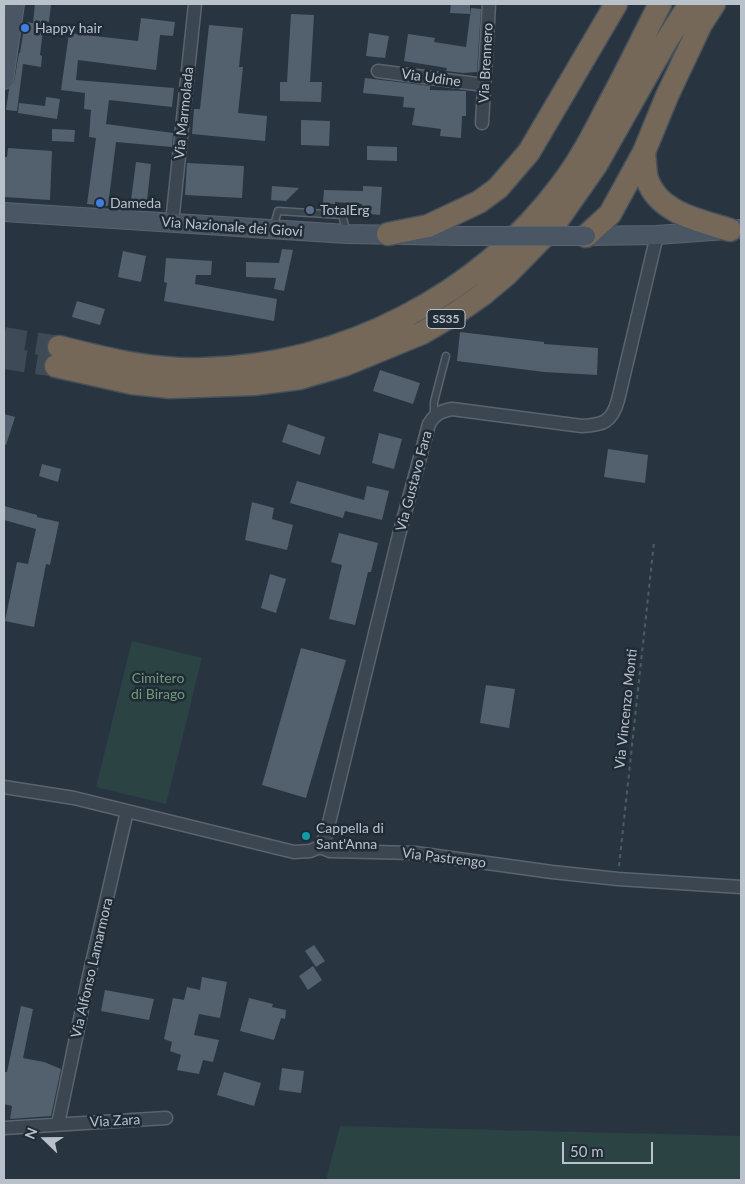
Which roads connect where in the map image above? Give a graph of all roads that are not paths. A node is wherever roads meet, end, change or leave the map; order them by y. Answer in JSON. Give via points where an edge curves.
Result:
{"nodes":[{"id":1,"x":15,"y":4,"type":"edge"},
{"id":2,"x":195,"y":4,"type":"edge"},
{"id":3,"x":489,"y":4,"type":"edge"},
{"id":4,"x":616,"y":4,"type":"edge"},
{"id":5,"x":660,"y":4,"type":"edge"},
{"id":6,"x":690,"y":4,"type":"edge"},
{"id":7,"x":714,"y":4,"type":"edge"},
{"id":8,"x":378,"y":71,"type":"dead end"},
{"id":9,"x":4,"y":80,"type":"edge"},
{"id":10,"x":484,"y":85,"type":"junction"},
{"id":11,"x":482,"y":123,"type":"dead end"},
{"id":12,"x":644,"y":152,"type":"junction"},
{"id":13,"x":4,"y":212,"type":"edge"},
{"id":14,"x":172,"y":223,"type":"junction"},
{"id":15,"x":736,"y":229,"type":"edge"},
{"id":16,"x":388,"y":234,"type":"junction"},
{"id":17,"x":657,"y":234,"type":"junction"},
{"id":18,"x":586,"y":236,"type":"junction"},
{"id":19,"x":446,"y":356,"type":"dead end"},
{"id":20,"x":434,"y":417,"type":"junction"},
{"id":21,"x":4,"y":787,"type":"edge"},
{"id":22,"x":127,"y":811,"type":"junction"},
{"id":23,"x":320,"y":847,"type":"junction"},
{"id":24,"x":741,"y":887,"type":"edge"},
{"id":25,"x":166,"y":1118,"type":"dead end"},
{"id":26,"x":58,"y":1124,"type":"junction"},
{"id":27,"x":4,"y":1128,"type":"edge"}],
"edges":[{"from":1,"to":9,"type":"main road"},
{"from":2,"to":14,"type":"street","name":"Via Marmolada"},
{"from":3,"to":10,"type":"street","name":"Via Brennero"},
{"from":4,"to":16,"type":"highway","via":[[529,152],[498,188],[479,202],[428,226]]},
{"from":5,"to":6,"type":"highway","number":"SS35","via":[[582,155],[543,208],[475,272],[396,322],[346,343],[299,357],[253,365],[202,369],[58,356],[132,383],[210,387],[300,378],[344,366],[422,333],[482,295],[552,228],[596,165]]},
{"from":7,"to":12,"type":"highway","via":[[667,96]]},
{"from":8,"to":10,"type":"street","name":"Via Udine"},
{"from":10,"to":11,"type":"street","name":"Via Brennero"},
{"from":12,"to":15,"type":"highway","via":[[647,179],[657,197],[675,212]]},
{"from":12,"to":18,"type":"highway","via":[[610,214]]},
{"from":13,"to":14,"type":"main road","name":"Via Nazionale dei Giovi"},
{"from":14,"to":16,"type":"main road","name":"Via Nazionale dei Giovi"},
{"from":15,"to":17,"type":"main road"},
{"from":16,"to":18,"type":"main road","name":"Via Nazionale dei Giovi","bridge":true},
{"from":17,"to":18,"type":"main road"},
{"from":17,"to":20,"type":"street","name":"Via Gustavo Fara","via":[[618,400],[608,420],[582,426],[452,408]]},
{"from":19,"to":20,"type":"lane","via":[[434,402]]},
{"from":20,"to":23,"type":"street","name":"Via Gustavo Fara","via":[[425,436],[326,835]]},
{"from":21,"to":22,"type":"street","name":"Via Pastrengo","via":[[74,798]]},
{"from":22,"to":23,"type":"street","name":"Via Pastrengo","via":[[294,852]]},
{"from":22,"to":26,"type":"street","name":"Via Alfonso Lamarmora"},
{"from":23,"to":24,"type":"street","name":"Via Pastrengo","via":[[330,852],[415,852],[542,871]]},
{"from":25,"to":26,"type":"street","name":"Via Zara"},
{"from":26,"to":27,"type":"street","name":"Via Zara"}]}
